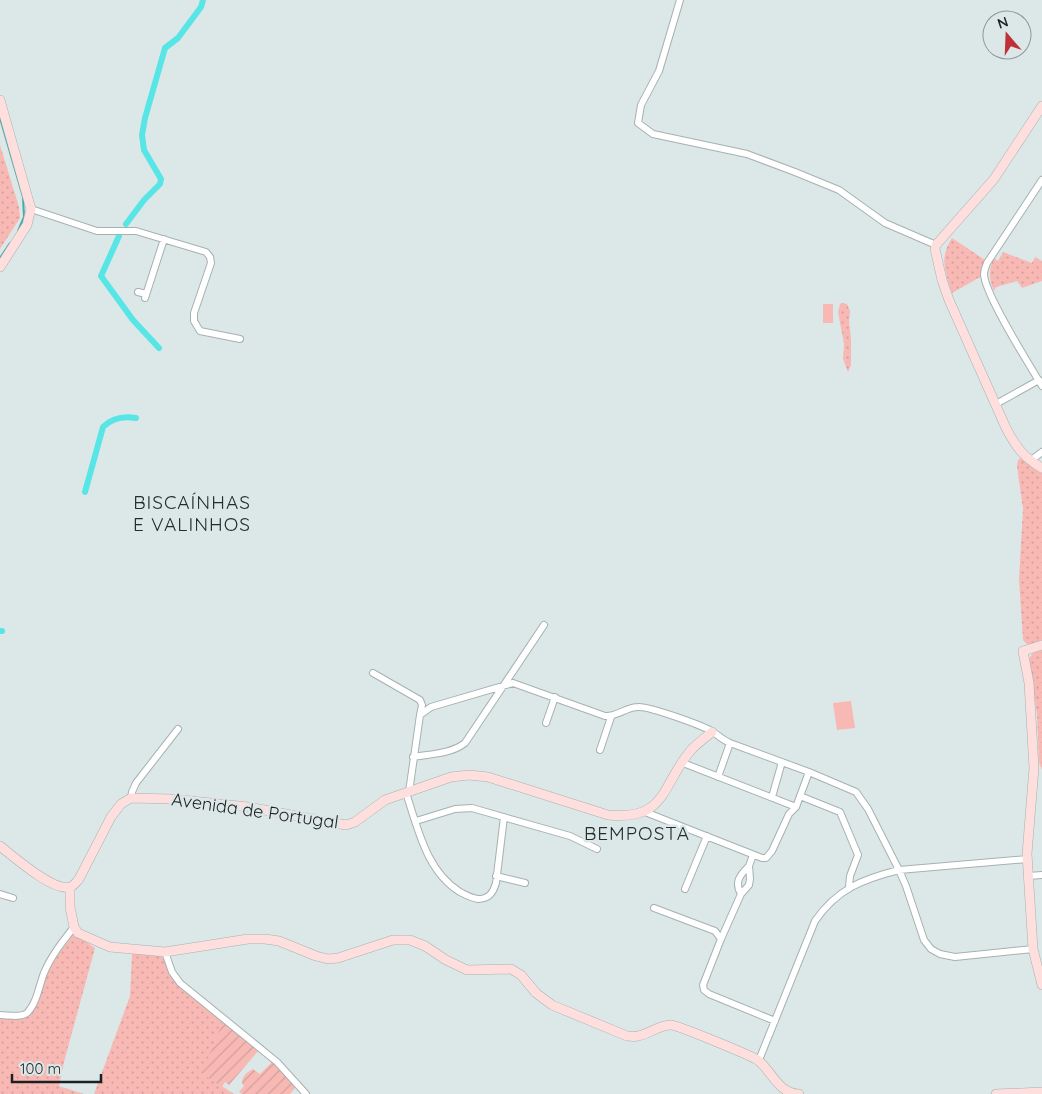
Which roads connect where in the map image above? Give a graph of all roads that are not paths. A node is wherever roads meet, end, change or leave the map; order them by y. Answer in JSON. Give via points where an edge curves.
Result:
{"nodes":[{"id":1,"x":680,"y":0,"type":"edge"},
{"id":2,"x":0,"y":100,"type":"edge"},
{"id":3,"x":1041,"y":111,"type":"edge"},
{"id":4,"x":1042,"y":180,"type":"edge"},
{"id":5,"x":31,"y":209,"type":"junction"},
{"id":6,"x":164,"y":239,"type":"junction"},
{"id":7,"x":936,"y":245,"type":"junction"},
{"id":8,"x":0,"y":266,"type":"edge"},
{"id":9,"x":138,"y":292,"type":"dead end"},
{"id":10,"x":240,"y":339,"type":"dead end"},
{"id":11,"x":1040,"y":383,"type":"edge"},
{"id":12,"x":996,"y":404,"type":"junction"},
{"id":13,"x":1042,"y":452,"type":"edge"},
{"id":14,"x":1030,"y":461,"type":"junction"},
{"id":15,"x":1042,"y":468,"type":"edge"},
{"id":16,"x":544,"y":625,"type":"dead end"},
{"id":17,"x":1042,"y":645,"type":"edge"},
{"id":18,"x":373,"y":673,"type":"dead end"},
{"id":19,"x":504,"y":685,"type":"junction"},
{"id":20,"x":555,"y":697,"type":"junction"},
{"id":21,"x":420,"y":715,"type":"junction"},
{"id":22,"x":611,"y":717,"type":"junction"},
{"id":23,"x":546,"y":723,"type":"dead end"},
{"id":24,"x":178,"y":729,"type":"dead end"},
{"id":25,"x":712,"y":732,"type":"junction"},
{"id":26,"x":730,"y":743,"type":"junction"},
{"id":27,"x":600,"y":750,"type":"dead end"},
{"id":28,"x":413,"y":757,"type":"junction"},
{"id":29,"x":782,"y":762,"type":"junction"},
{"id":30,"x":683,"y":763,"type":"junction"},
{"id":31,"x":809,"y":772,"type":"junction"},
{"id":32,"x":718,"y":777,"type":"junction"},
{"id":33,"x":407,"y":792,"type":"junction"},
{"id":34,"x":800,"y":796,"type":"junction"},
{"id":35,"x":772,"y":797,"type":"junction"},
{"id":36,"x":131,"y":798,"type":"junction"},
{"id":37,"x":796,"y":807,"type":"junction"},
{"id":38,"x":645,"y":812,"type":"junction"},
{"id":39,"x":504,"y":817,"type":"junction"},
{"id":40,"x":416,"y":821,"type":"junction"},
{"id":41,"x":706,"y":836,"type":"junction"},
{"id":42,"x":0,"y":846,"type":"edge"},
{"id":43,"x":597,"y":849,"type":"dead end"},
{"id":44,"x":753,"y":855,"type":"junction"},
{"id":45,"x":1028,"y":859,"type":"junction"},
{"id":46,"x":749,"y":866,"type":"junction"},
{"id":47,"x":899,"y":870,"type":"junction"},
{"id":48,"x":1042,"y":875,"type":"edge"},
{"id":49,"x":496,"y":876,"type":"junction"},
{"id":50,"x":1029,"y":876,"type":"junction"},
{"id":51,"x":525,"y":883,"type":"dead end"},
{"id":52,"x":70,"y":887,"type":"junction"},
{"id":53,"x":849,"y":887,"type":"junction"},
{"id":54,"x":685,"y":890,"type":"dead end"},
{"id":55,"x":0,"y":894,"type":"edge"},
{"id":56,"x":741,"y":894,"type":"junction"},
{"id":57,"x":13,"y":898,"type":"dead end"},
{"id":58,"x":654,"y":908,"type":"dead end"},
{"id":59,"x":74,"y":926,"type":"junction"},
{"id":60,"x":721,"y":939,"type":"junction"},
{"id":61,"x":1033,"y":950,"type":"junction"},
{"id":62,"x":165,"y":952,"type":"junction"},
{"id":63,"x":1042,"y":985,"type":"edge"},
{"id":64,"x":0,"y":1015,"type":"edge"},
{"id":65,"x":775,"y":1020,"type":"junction"},
{"id":66,"x":758,"y":1060,"type":"junction"},
{"id":67,"x":1042,"y":1092,"type":"edge"},
{"id":68,"x":306,"y":1094,"type":"edge"},
{"id":69,"x":799,"y":1094,"type":"edge"},
{"id":70,"x":996,"y":1094,"type":"edge"}],
"edges":[{"from":1,"to":7,"type":"street","via":[[658,71],[641,105],[638,123],[653,134],[747,154],[795,172],[838,190],[885,222]]},
{"from":2,"to":5,"type":"street"},
{"from":3,"to":7,"type":"street","via":[[994,179]]},
{"from":4,"to":11,"type":"street","via":[[987,263],[984,274],[995,303]]},
{"from":5,"to":6,"type":"street","via":[[97,231],[136,231]]},
{"from":5,"to":8,"type":"street","via":[[28,225]]},
{"from":6,"to":9,"type":"street","via":[[145,296]]},
{"from":6,"to":10,"type":"street","via":[[206,252],[210,257],[209,271],[194,313],[194,321],[200,331]]},
{"from":7,"to":12,"type":"street","via":[[949,300]]},
{"from":11,"to":12,"type":"street"},
{"from":12,"to":14,"type":"street","via":[[1017,448]]},
{"from":13,"to":14,"type":"street"},
{"from":14,"to":15,"type":"street"},
{"from":16,"to":19,"type":"street"},
{"from":17,"to":45,"type":"street","via":[[1023,652],[1029,683],[1034,768]]},
{"from":18,"to":21,"type":"street","via":[[420,700]]},
{"from":19,"to":20,"type":"street","via":[[522,685]]},
{"from":19,"to":21,"type":"street","via":[[431,708]]},
{"from":19,"to":28,"type":"street","via":[[458,749]]},
{"from":20,"to":22,"type":"street"},
{"from":20,"to":23,"type":"street"},
{"from":21,"to":28,"type":"street"},
{"from":22,"to":25,"type":"street","via":[[639,706]]},
{"from":22,"to":27,"type":"street"},
{"from":24,"to":36,"type":"street","via":[[136,783]]},
{"from":25,"to":26,"type":"street"},
{"from":25,"to":30,"type":"street","via":[[691,750]]},
{"from":26,"to":29,"type":"street"},
{"from":26,"to":32,"type":"street"},
{"from":28,"to":33,"type":"street"},
{"from":29,"to":31,"type":"street"},
{"from":29,"to":35,"type":"street"},
{"from":30,"to":32,"type":"street"},
{"from":30,"to":38,"type":"street","via":[[661,797]]},
{"from":31,"to":34,"type":"street"},
{"from":31,"to":47,"type":"street","via":[[856,792]]},
{"from":32,"to":35,"type":"street"},
{"from":33,"to":36,"type":"street","name":"Avenida de Portugal","via":[[385,800],[346,825],[248,806]]},
{"from":33,"to":38,"type":"street","name":"Avenida de Portugal","via":[[451,777],[479,775],[608,815]]},
{"from":33,"to":40,"type":"street"},
{"from":34,"to":37,"type":"street"},
{"from":34,"to":53,"type":"street","via":[[835,809],[842,816],[858,855]]},
{"from":35,"to":37,"type":"street"},
{"from":36,"to":52,"type":"street","via":[[111,816],[79,879]]},
{"from":37,"to":44,"type":"street","via":[[784,822],[769,856]]},
{"from":38,"to":41,"type":"street"},
{"from":39,"to":40,"type":"street","via":[[464,807]]},
{"from":39,"to":43,"type":"street","via":[[570,836]]},
{"from":39,"to":49,"type":"street"},
{"from":40,"to":49,"type":"street","via":[[433,866],[454,888],[469,897],[488,897],[493,892]]},
{"from":41,"to":44,"type":"street"},
{"from":41,"to":54,"type":"street"},
{"from":42,"to":52,"type":"street","via":[[40,877]]},
{"from":44,"to":46,"type":"street"},
{"from":45,"to":47,"type":"street"},
{"from":45,"to":50,"type":"street"},
{"from":46,"to":56,"type":"street","via":[[749,885]]},
{"from":46,"to":56,"type":"street","via":[[737,882]]},
{"from":47,"to":53,"type":"street"},
{"from":47,"to":61,"type":"street","via":[[924,940],[931,949],[955,957]]},
{"from":48,"to":50,"type":"street"},
{"from":49,"to":51,"type":"street"},
{"from":50,"to":61,"type":"street"},
{"from":52,"to":59,"type":"street"},
{"from":53,"to":65,"type":"street","via":[[824,908],[815,921]]},
{"from":55,"to":57,"type":"street"},
{"from":56,"to":60,"type":"street"},
{"from":58,"to":60,"type":"street","via":[[715,931]]},
{"from":59,"to":62,"type":"street","via":[[78,933],[110,947]]},
{"from":59,"to":64,"type":"street","via":[[51,960],[26,1014]]},
{"from":60,"to":65,"type":"street","via":[[703,985],[704,990]]},
{"from":61,"to":63,"type":"street"},
{"from":62,"to":66,"type":"street","via":[[265,939],[328,959],[393,940],[410,940],[467,970],[511,969],[552,1005],[617,1033],[638,1036],[670,1025]]},
{"from":62,"to":68,"type":"street","via":[[180,983],[277,1062]]},
{"from":65,"to":66,"type":"street"},
{"from":66,"to":69,"type":"street","via":[[778,1084]]},
{"from":67,"to":70,"type":"street"}]}
